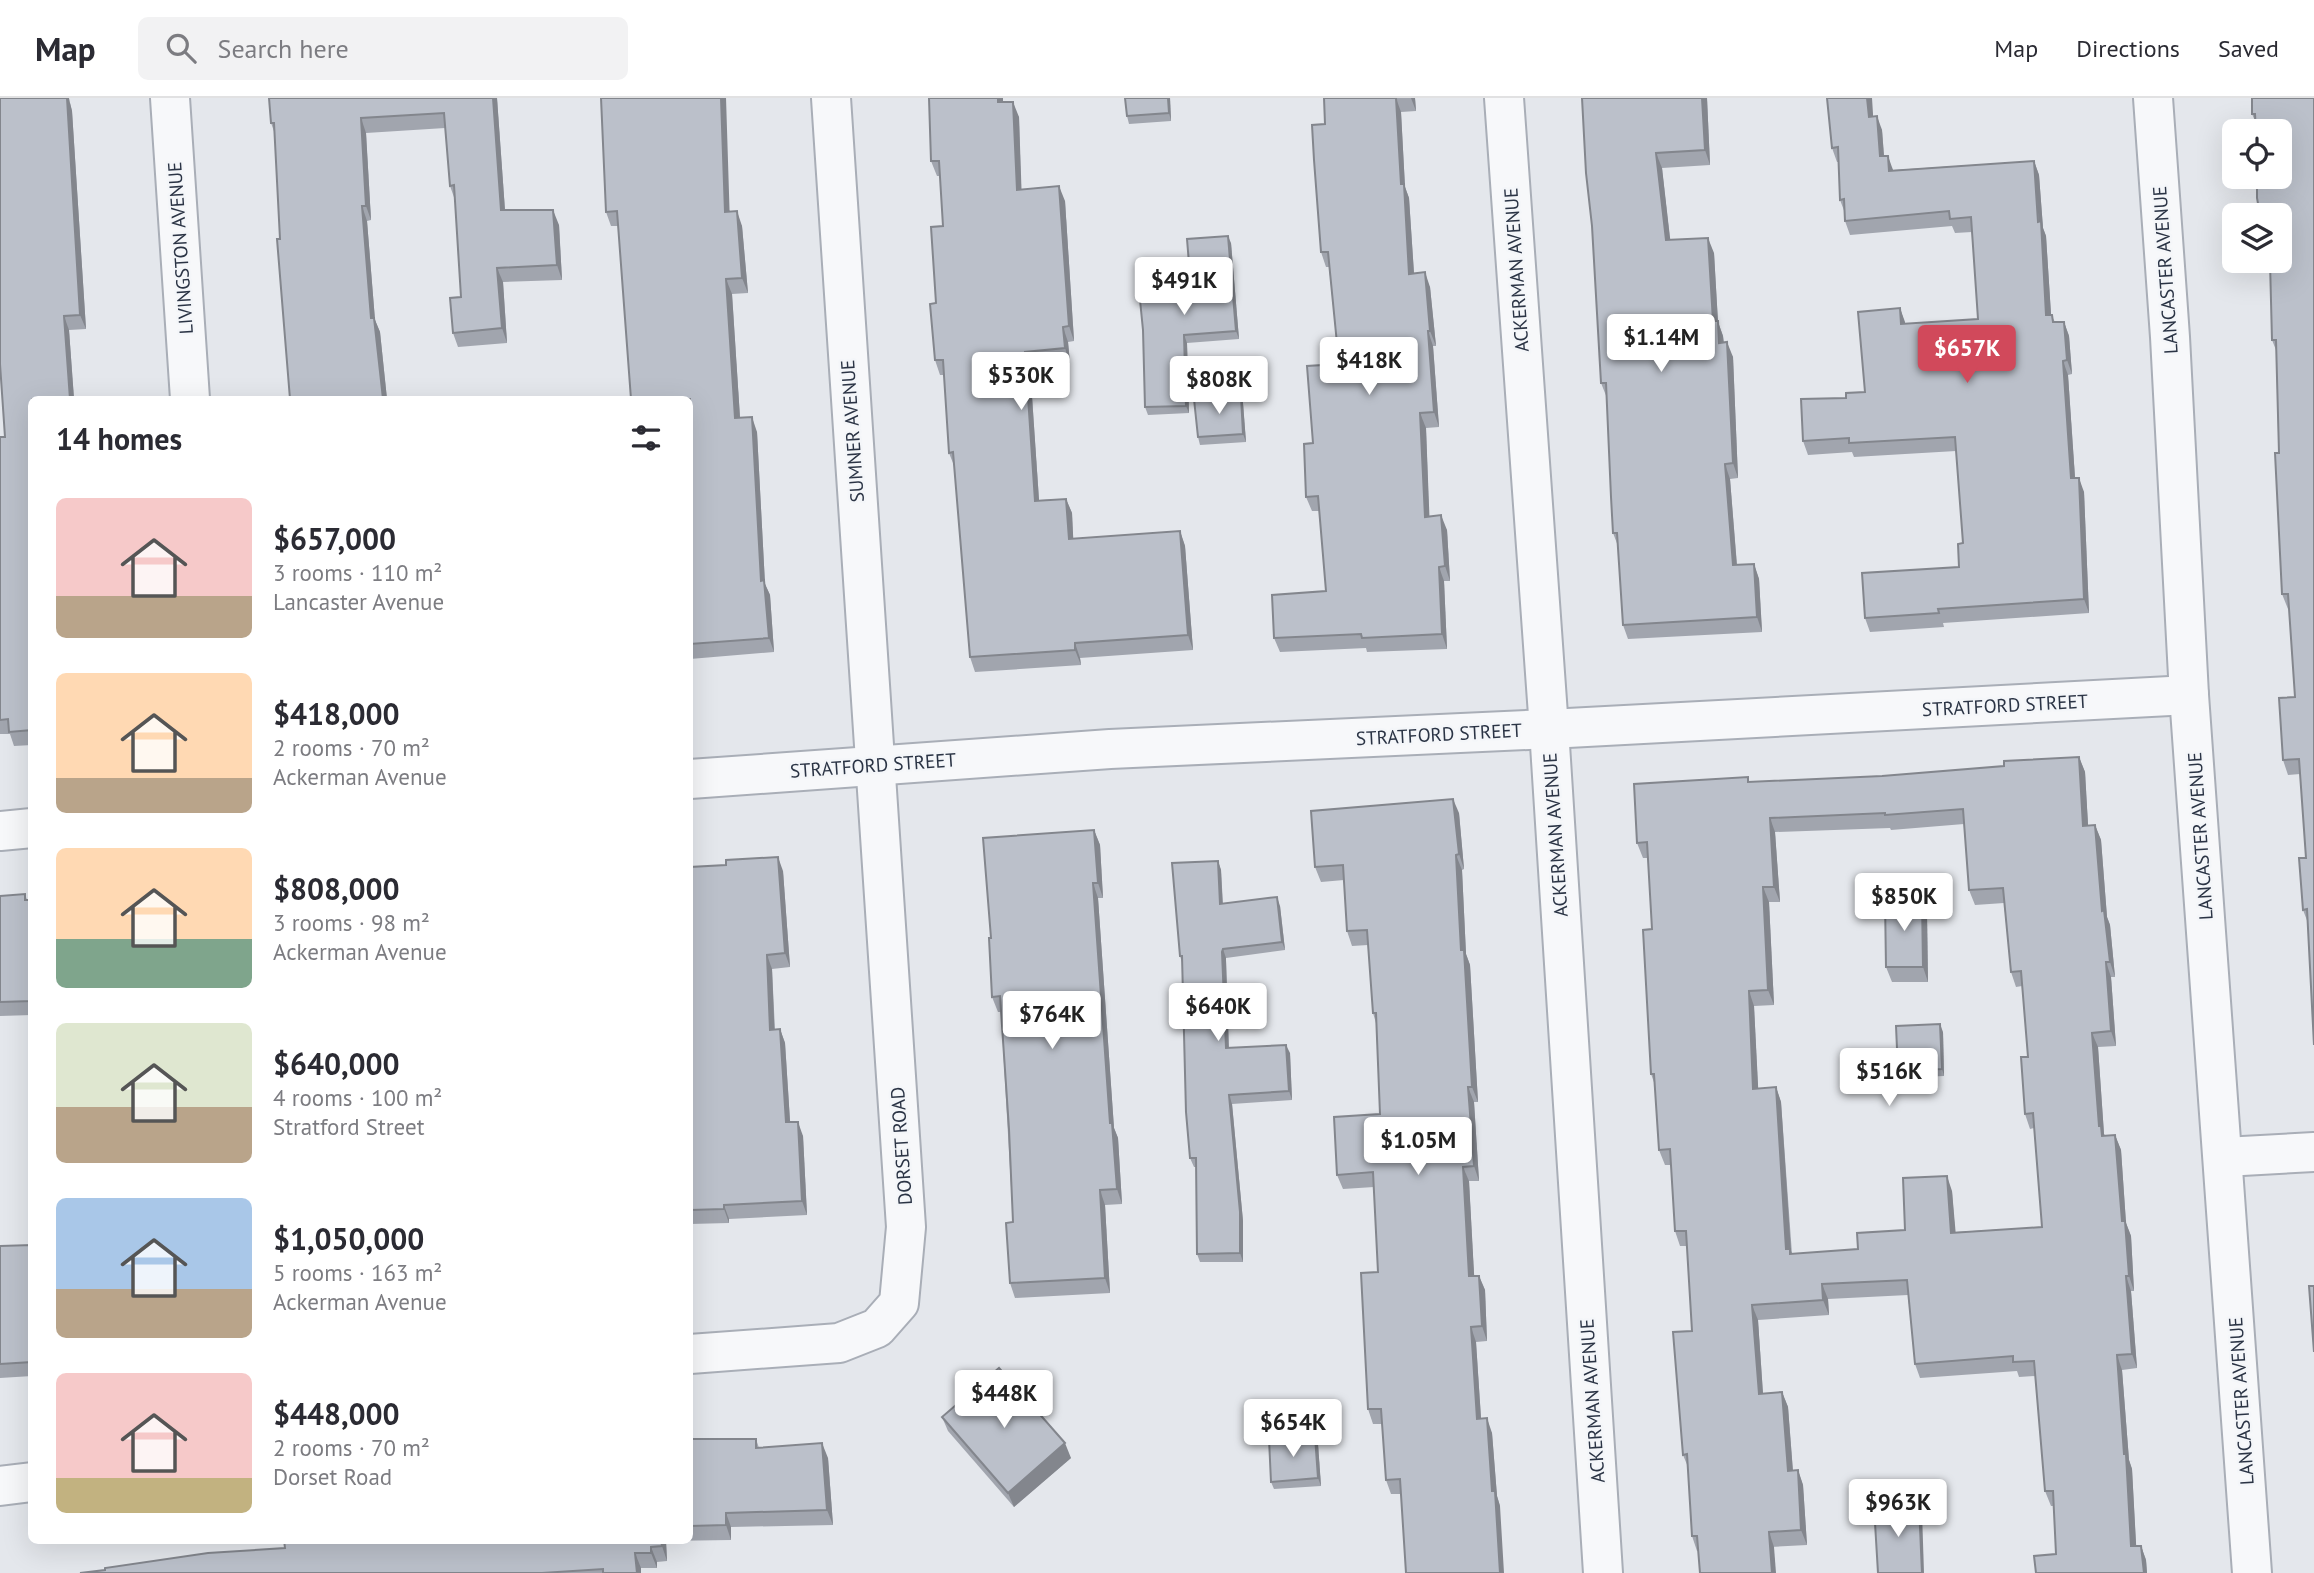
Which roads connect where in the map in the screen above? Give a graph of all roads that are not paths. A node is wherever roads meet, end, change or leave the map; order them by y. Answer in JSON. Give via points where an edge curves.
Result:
{"nodes":[{"id":1,"x":170,"y":98,"type":"edge"},
{"id":2,"x":831,"y":98,"type":"edge"},
{"id":3,"x":1504,"y":98,"type":"edge"},
{"id":4,"x":2153,"y":98,"type":"edge"},
{"id":5,"x":190,"y":396,"type":"edge"},
{"id":6,"x":2189,"y":695,"type":"junction"},
{"id":7,"x":1549,"y":729,"type":"junction"},
{"id":8,"x":875,"y":765,"type":"junction"},
{"id":9,"x":693,"y":779,"type":"edge"},
{"id":10,"x":28,"y":828,"type":"edge"},
{"id":11,"x":0,"y":831,"type":"edge"},
{"id":12,"x":2314,"y":1152,"type":"edge"},
{"id":13,"x":2224,"y":1157,"type":"junction"},
{"id":14,"x":693,"y":1354,"type":"edge"},
{"id":15,"x":28,"y":1482,"type":"edge"},
{"id":16,"x":0,"y":1486,"type":"edge"},
{"id":17,"x":1603,"y":1573,"type":"edge"},
{"id":18,"x":2252,"y":1573,"type":"edge"}],
"edges":[{"from":1,"to":5,"type":"street","name":"LIVINGSTON AVENUE"},
{"from":2,"to":8,"type":"street","name":"SUMNER AVENUE"},
{"from":3,"to":7,"type":"street","name":"ACKERMAN AVENUE"},
{"from":4,"to":6,"type":"street","name":"LANCASTER AVENUE"},
{"from":6,"to":7,"type":"street","name":"STRATFORD STREET"},
{"from":6,"to":13,"type":"street","name":"LANCASTER AVENUE"},
{"from":7,"to":8,"type":"street","name":"STRATFORD STREET","via":[[1123,748]]},
{"from":7,"to":17,"type":"street","name":"ACKERMAN AVENUE"},
{"from":8,"to":9,"type":"street","name":"STRATFORD STREET"},
{"from":8,"to":14,"type":"street","name":"DORSET ROAD","via":[[906,1227],[899,1303],[877,1328],[839,1343]]},
{"from":10,"to":11,"type":"street"},
{"from":12,"to":13,"type":"street"},
{"from":13,"to":18,"type":"street","name":"LANCASTER AVENUE"},
{"from":15,"to":16,"type":"street"}]}
